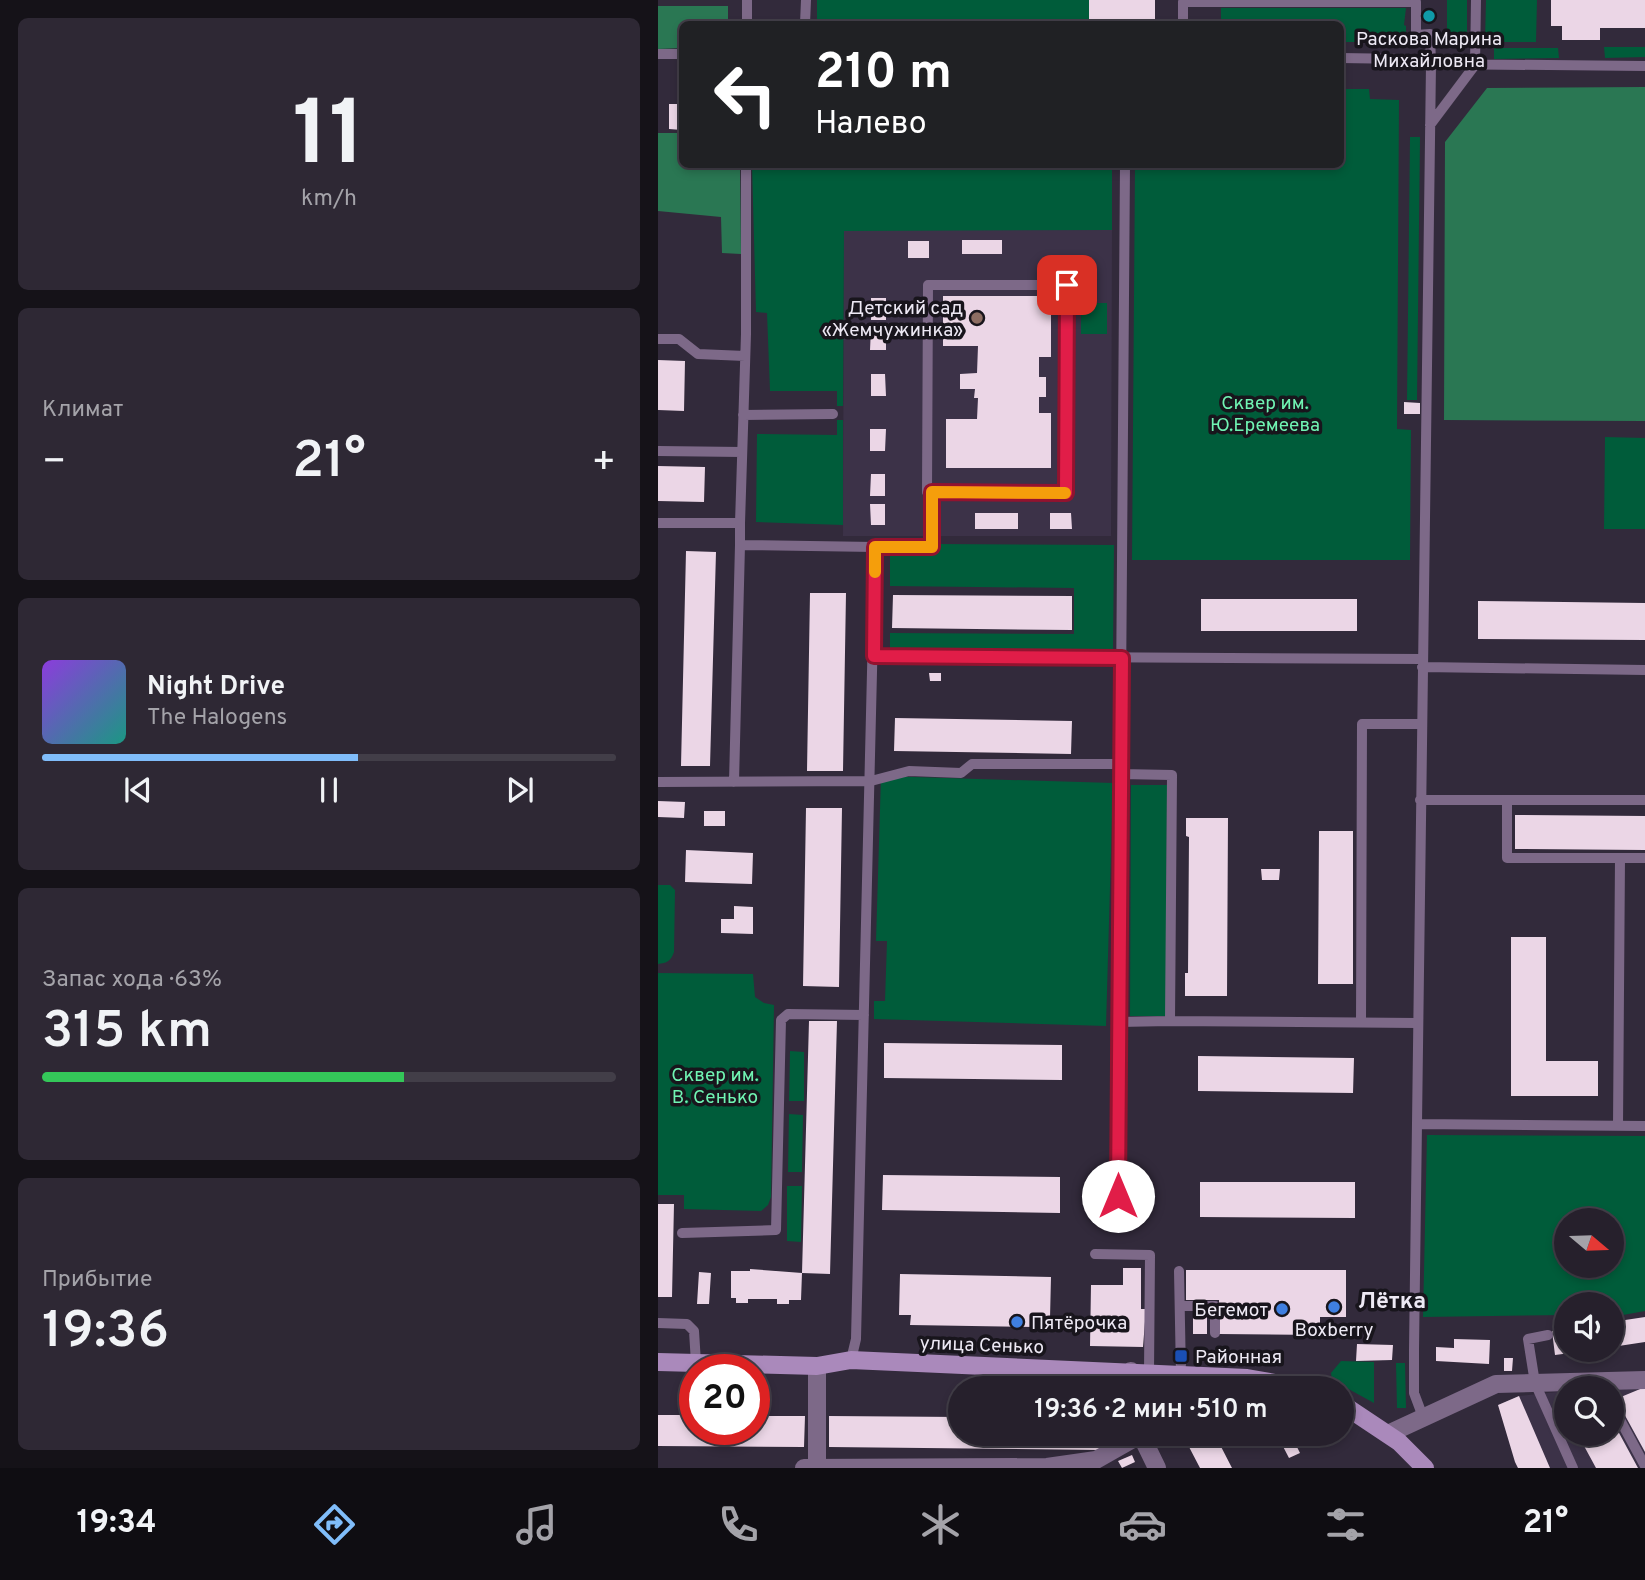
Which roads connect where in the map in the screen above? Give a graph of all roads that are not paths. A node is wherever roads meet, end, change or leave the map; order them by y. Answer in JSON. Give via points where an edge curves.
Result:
{"nodes":[{"id":1,"x":747,"y":0,"type":"edge"},
{"id":2,"x":806,"y":0,"type":"edge"},
{"id":3,"x":1476,"y":0,"type":"edge"},
{"id":4,"x":1183,"y":1,"type":"edge"},
{"id":5,"x":747,"y":21,"type":"edge"},
{"id":6,"x":805,"y":21,"type":"edge"},
{"id":7,"x":1183,"y":21,"type":"edge"},
{"id":8,"x":658,"y":54,"type":"edge"},
{"id":9,"x":679,"y":54,"type":"edge"},
{"id":10,"x":1344,"y":58,"type":"edge"},
{"id":11,"x":1430,"y":64,"type":"junction"},
{"id":12,"x":1475,"y":65,"type":"junction"},
{"id":13,"x":1645,"y":66,"type":"edge"},
{"id":14,"x":1430,"y":126,"type":"junction"},
{"id":15,"x":746,"y":168,"type":"edge"},
{"id":16,"x":1125,"y":168,"type":"edge"},
{"id":17,"x":658,"y":339,"type":"edge"},
{"id":18,"x":745,"y":356,"type":"junction"},
{"id":19,"x":833,"y":414,"type":"dead end"},
{"id":20,"x":743,"y":415,"type":"junction"},
{"id":21,"x":658,"y":451,"type":"edge"},
{"id":22,"x":742,"y":452,"type":"junction"},
{"id":23,"x":932,"y":492,"type":"junction"},
{"id":24,"x":658,"y":523,"type":"edge"},
{"id":25,"x":740,"y":523,"type":"junction"},
{"id":26,"x":740,"y":545,"type":"junction"},
{"id":27,"x":875,"y":547,"type":"junction"},
{"id":28,"x":874,"y":656,"type":"junction"},
{"id":29,"x":1122,"y":658,"type":"junction"},
{"id":30,"x":1422,"y":663,"type":"junction"},
{"id":31,"x":1645,"y":670,"type":"edge"},
{"id":32,"x":1421,"y":724,"type":"junction"},
{"id":33,"x":1121,"y":769,"type":"junction"},
{"id":34,"x":871,"y":781,"type":"junction"},
{"id":35,"x":658,"y":782,"type":"edge"},
{"id":36,"x":734,"y":782,"type":"junction"},
{"id":37,"x":1420,"y":800,"type":"junction"},
{"id":38,"x":1507,"y":800,"type":"junction"},
{"id":39,"x":1645,"y":800,"type":"edge"},
{"id":40,"x":1620,"y":858,"type":"junction"},
{"id":41,"x":1645,"y":858,"type":"edge"},
{"id":42,"x":864,"y":1015,"type":"junction"},
{"id":43,"x":1170,"y":1021,"type":"junction"},
{"id":44,"x":1119,"y":1022,"type":"junction"},
{"id":45,"x":1361,"y":1022,"type":"junction"},
{"id":46,"x":1417,"y":1023,"type":"junction"},
{"id":47,"x":1417,"y":1124,"type":"junction"},
{"id":48,"x":1618,"y":1126,"type":"junction"},
{"id":49,"x":1645,"y":1126,"type":"edge"},
{"id":50,"x":1117,"y":1223,"type":"dead end"},
{"id":51,"x":682,"y":1233,"type":"dead end"},
{"id":52,"x":1096,"y":1254,"type":"dead end"},
{"id":53,"x":1179,"y":1271,"type":"dead end"},
{"id":54,"x":1180,"y":1306,"type":"junction"},
{"id":55,"x":658,"y":1323,"type":"edge"},
{"id":56,"x":1215,"y":1333,"type":"dead end"},
{"id":57,"x":1548,"y":1335,"type":"dead end"},
{"id":58,"x":695,"y":1354,"type":"edge"},
{"id":59,"x":851,"y":1360,"type":"junction"},
{"id":60,"x":658,"y":1363,"type":"edge"},
{"id":61,"x":679,"y":1363,"type":"edge"},
{"id":62,"x":770,"y":1365,"type":"edge"},
{"id":63,"x":817,"y":1366,"type":"junction"},
{"id":64,"x":1181,"y":1375,"type":"junction"},
{"id":65,"x":1120,"y":1376,"type":"edge"},
{"id":66,"x":1137,"y":1376,"type":"edge"},
{"id":67,"x":1159,"y":1376,"type":"edge"},
{"id":68,"x":1203,"y":1376,"type":"edge"},
{"id":69,"x":1645,"y":1380,"type":"edge"},
{"id":70,"x":1624,"y":1382,"type":"edge"},
{"id":71,"x":1535,"y":1383,"type":"junction"},
{"id":72,"x":1554,"y":1384,"type":"edge"},
{"id":73,"x":1354,"y":1412,"type":"edge"},
{"id":74,"x":1423,"y":1417,"type":"junction"},
{"id":75,"x":1624,"y":1427,"type":"edge"},
{"id":76,"x":1388,"y":1434,"type":"junction"},
{"id":77,"x":1120,"y":1446,"type":"edge"},
{"id":78,"x":1146,"y":1446,"type":"edge"},
{"id":79,"x":1645,"y":1466,"type":"edge"},
{"id":80,"x":811,"y":1467,"type":"edge"},
{"id":81,"x":1157,"y":1468,"type":"edge"},
{"id":82,"x":1425,"y":1468,"type":"edge"},
{"id":83,"x":1573,"y":1468,"type":"edge"}],
"edges":[{"from":1,"to":5,"type":"lane"},
{"from":2,"to":6,"type":"lane"},
{"from":3,"to":12,"type":"lane"},
{"from":4,"to":7,"type":"lane"},
{"from":4,"to":11,"type":"lane","via":[[1416,2],[1416,35],[1430,34]]},
{"from":8,"to":9,"type":"lane"},
{"from":10,"to":11,"type":"lane"},
{"from":11,"to":12,"type":"lane"},
{"from":11,"to":14,"type":"lane"},
{"from":12,"to":13,"type":"lane"},
{"from":12,"to":14,"type":"lane"},
{"from":14,"to":30,"type":"lane"},
{"from":15,"to":18,"type":"lane"},
{"from":16,"to":29,"type":"lane"},
{"from":17,"to":18,"type":"lane","via":[[680,339],[698,354]]},
{"from":18,"to":20,"type":"lane"},
{"from":19,"to":20,"type":"lane"},
{"from":20,"to":22,"type":"lane"},
{"from":21,"to":22,"type":"lane"},
{"from":22,"to":25,"type":"lane"},
{"from":23,"to":23,"type":"lane","via":[[927,492],[928,285],[1067,285],[1066,493]]},
{"from":23,"to":27,"type":"lane","via":[[932,547]]},
{"from":24,"to":25,"type":"lane"},
{"from":25,"to":26,"type":"lane"},
{"from":26,"to":27,"type":"lane"},
{"from":26,"to":36,"type":"lane"},
{"from":27,"to":28,"type":"lane"},
{"from":28,"to":29,"type":"lane"},
{"from":28,"to":34,"type":"lane"},
{"from":29,"to":30,"type":"lane"},
{"from":29,"to":33,"type":"lane"},
{"from":30,"to":31,"type":"lane"},
{"from":30,"to":32,"type":"lane"},
{"from":32,"to":37,"type":"lane"},
{"from":32,"to":45,"type":"lane","via":[[1362,724]]},
{"from":33,"to":34,"type":"lane","via":[[972,764],[961,773],[909,771]]},
{"from":33,"to":43,"type":"lane","via":[[1172,775]]},
{"from":33,"to":44,"type":"lane"},
{"from":34,"to":36,"type":"lane"},
{"from":34,"to":42,"type":"lane"},
{"from":35,"to":36,"type":"lane"},
{"from":37,"to":38,"type":"lane"},
{"from":37,"to":46,"type":"lane"},
{"from":38,"to":39,"type":"lane"},
{"from":38,"to":40,"type":"lane","via":[[1507,858]]},
{"from":40,"to":41,"type":"lane"},
{"from":40,"to":48,"type":"lane"},
{"from":42,"to":51,"type":"lane","via":[[788,1014],[781,1020],[776,1230]]},
{"from":42,"to":59,"type":"lane","via":[[856,1339]]},
{"from":43,"to":44,"type":"lane"},
{"from":43,"to":45,"type":"lane"},
{"from":44,"to":50,"type":"lane"},
{"from":45,"to":46,"type":"lane"},
{"from":46,"to":47,"type":"lane"},
{"from":47,"to":48,"type":"lane"},
{"from":47,"to":74,"type":"lane","via":[[1414,1393]]},
{"from":48,"to":49,"type":"lane"},
{"from":52,"to":66,"type":"lane","via":[[1150,1255]]},
{"from":53,"to":54,"type":"lane"},
{"from":54,"to":56,"type":"lane","via":[[1215,1306]]},
{"from":54,"to":64,"type":"lane"},
{"from":55,"to":58,"type":"lane","via":[[687,1324],[694,1331]]},
{"from":57,"to":71,"type":"lane","via":[[1528,1339]]},
{"from":59,"to":63,"type":"street","name":"улица Сенько"},
{"from":59,"to":65,"type":"street","name":"улица Сенько"},
{"from":60,"to":61,"type":"street","name":"улица Сенько"},
{"from":62,"to":63,"type":"street","name":"улица Сенько"},
{"from":63,"to":80,"type":"street"},
{"from":64,"to":67,"type":"street","name":"улица Сенько"},
{"from":64,"to":68,"type":"street","name":"улица Сенько"},
{"from":69,"to":70,"type":"street"},
{"from":71,"to":72,"type":"street"},
{"from":71,"to":74,"type":"street","via":[[1496,1384]]},
{"from":71,"to":83,"type":"lane"},
{"from":73,"to":76,"type":"street"},
{"from":74,"to":76,"type":"street"},
{"from":75,"to":79,"type":"lane"},
{"from":76,"to":82,"type":"street"},
{"from":77,"to":80,"type":"street","via":[[1096,1460],[1047,1467]]},
{"from":78,"to":81,"type":"street"}]}
